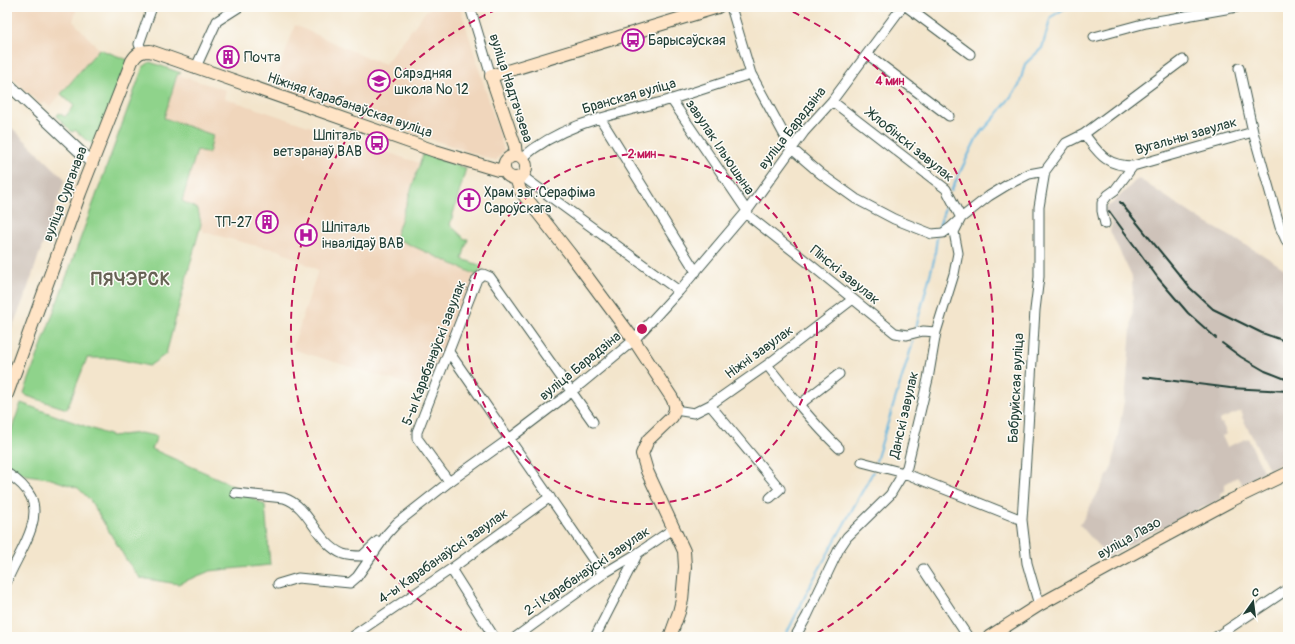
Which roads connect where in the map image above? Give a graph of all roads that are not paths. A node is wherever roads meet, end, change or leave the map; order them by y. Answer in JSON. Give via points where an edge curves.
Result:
{"nodes":[{"id":1,"x":152,"y":7,"type":"edge"},
{"id":2,"x":239,"y":7,"type":"edge"},
{"id":3,"x":470,"y":7,"type":"edge"},
{"id":4,"x":718,"y":7,"type":"edge"},
{"id":5,"x":731,"y":7,"type":"edge"},
{"id":6,"x":902,"y":7,"type":"edge"},
{"id":7,"x":907,"y":7,"type":"edge"},
{"id":8,"x":1237,"y":7,"type":"edge"},
{"id":9,"x":1094,"y":37,"type":"dead end"},
{"id":10,"x":142,"y":51,"type":"junction"},
{"id":11,"x":867,"y":54,"type":"junction"},
{"id":12,"x":970,"y":54,"type":"dead end"},
{"id":13,"x":1183,"y":60,"type":"dead end"},
{"id":14,"x":196,"y":67,"type":"junction"},
{"id":15,"x":1239,"y":68,"type":"dead end"},
{"id":16,"x":751,"y":74,"type":"junction"},
{"id":17,"x":491,"y":76,"type":"junction"},
{"id":18,"x":7,"y":83,"type":"edge"},
{"id":19,"x":671,"y":99,"type":"junction"},
{"id":20,"x":832,"y":101,"type":"junction"},
{"id":21,"x":949,"y":116,"type":"dead end"},
{"id":22,"x":600,"y":118,"type":"junction"},
{"id":23,"x":1253,"y":132,"type":"junction"},
{"id":24,"x":1084,"y":134,"type":"junction"},
{"id":25,"x":792,"y":149,"type":"junction"},
{"id":26,"x":519,"y":157,"type":"junction"},
{"id":27,"x":92,"y":163,"type":"junction"},
{"id":28,"x":1133,"y":166,"type":"junction"},
{"id":29,"x":504,"y":170,"type":"junction"},
{"id":30,"x":1045,"y":171,"type":"junction"},
{"id":31,"x":519,"y":177,"type":"junction"},
{"id":32,"x":746,"y":212,"type":"junction"},
{"id":33,"x":961,"y":218,"type":"junction"},
{"id":34,"x":1105,"y":224,"type":"dead end"},
{"id":35,"x":1288,"y":242,"type":"edge"},
{"id":36,"x":696,"y":272,"type":"junction"},
{"id":37,"x":679,"y":291,"type":"junction"},
{"id":38,"x":853,"y":299,"type":"junction"},
{"id":39,"x":936,"y":332,"type":"junction"},
{"id":40,"x":634,"y":340,"type":"junction"},
{"id":41,"x":449,"y":352,"type":"junction"},
{"id":42,"x":767,"y":365,"type":"junction"},
{"id":43,"x":839,"y":374,"type":"dead end"},
{"id":44,"x":571,"y":392,"type":"junction"},
{"id":45,"x":7,"y":394,"type":"edge"},
{"id":46,"x":710,"y":405,"type":"junction"},
{"id":47,"x":799,"y":406,"type":"junction"},
{"id":48,"x":675,"y":410,"type":"junction"},
{"id":49,"x":592,"y":422,"type":"dead end"},
{"id":50,"x":509,"y":440,"type":"junction"},
{"id":51,"x":839,"y":448,"type":"dead end"},
{"id":52,"x":862,"y":462,"type":"dead end"},
{"id":53,"x":7,"y":473,"type":"edge"},
{"id":54,"x":904,"y":473,"type":"junction"},
{"id":55,"x":1288,"y":473,"type":"edge"},
{"id":56,"x":449,"y":482,"type":"junction"},
{"id":57,"x":235,"y":493,"type":"dead end"},
{"id":58,"x":550,"y":497,"type":"junction"},
{"id":59,"x":770,"y":498,"type":"dead end"},
{"id":60,"x":1022,"y":520,"type":"junction"},
{"id":61,"x":673,"y":528,"type":"junction"},
{"id":62,"x":387,"y":534,"type":"junction"},
{"id":63,"x":638,"y":553,"type":"junction"},
{"id":64,"x":451,"y":569,"type":"junction"},
{"id":65,"x":923,"y":569,"type":"dead end"},
{"id":66,"x":603,"y":574,"type":"junction"},
{"id":67,"x":7,"y":581,"type":"edge"},
{"id":68,"x":278,"y":584,"type":"dead end"},
{"id":69,"x":1288,"y":589,"type":"edge"},
{"id":70,"x":1039,"y":604,"type":"junction"},
{"id":71,"x":352,"y":637,"type":"edge"},
{"id":72,"x":494,"y":637,"type":"edge"},
{"id":73,"x":516,"y":637,"type":"edge"},
{"id":74,"x":595,"y":637,"type":"edge"},
{"id":75,"x":670,"y":637,"type":"edge"},
{"id":76,"x":795,"y":637,"type":"edge"},
{"id":77,"x":968,"y":637,"type":"edge"},
{"id":78,"x":989,"y":637,"type":"edge"},
{"id":79,"x":1216,"y":637,"type":"edge"}],
"edges":[{"from":1,"to":10,"type":"street","via":[[140,44]]},
{"from":2,"to":14,"type":"street","via":[[217,20]]},
{"from":3,"to":17,"type":"street","name":"вуліца Надтачэева"},
{"from":4,"to":17,"type":"main road"},
{"from":5,"to":16,"type":"street"},
{"from":6,"to":11,"type":"street","name":"вуліца Барадзіна"},
{"from":7,"to":12,"type":"street"},
{"from":8,"to":9,"type":"street","via":[[1146,23]]},
{"from":10,"to":14,"type":"main road","name":"Ніжняя Карабанаўская вуліца","via":[[150,51]]},
{"from":10,"to":27,"type":"main road","name":"вуліца Сурганава","via":[[136,54],[132,61]]},
{"from":11,"to":20,"type":"street","name":"вуліца Барадзіна"},
{"from":11,"to":21,"type":"street"},
{"from":13,"to":24,"type":"street","name":"Бабруйская вуліца"},
{"from":14,"to":29,"type":"main road","name":"Ніжняя Карабанаўская вуліца","via":[[435,151]]},
{"from":15,"to":23,"type":"street"},
{"from":16,"to":19,"type":"street","name":"Бранская вуліца"},
{"from":16,"to":25,"type":"street"},
{"from":17,"to":26,"type":"main road","name":"вуліца Надтачэева"},
{"from":18,"to":27,"type":"street"},
{"from":19,"to":22,"type":"street","name":"Бранская вуліца"},
{"from":19,"to":32,"type":"street","name":"завулак Ільюшына"},
{"from":20,"to":25,"type":"street","name":"вуліца Барадзіна"},
{"from":20,"to":33,"type":"street","name":"Жлобінскі завулак","via":[[946,189]]},
{"from":22,"to":26,"type":"street","name":"Бранская вуліца","via":[[572,127]]},
{"from":22,"to":36,"type":"street"},
{"from":23,"to":28,"type":"street","name":"Вугальны завулак"},
{"from":23,"to":35,"type":"street","via":[[1280,227]]},
{"from":24,"to":28,"type":"street","name":"Вугальны завулак","via":[[1103,158],[1122,166]]},
{"from":24,"to":30,"type":"street","name":"Бабруйская вуліца","via":[[1066,143]]},
{"from":25,"to":32,"type":"street","name":"вуліца Барадзіна"},
{"from":25,"to":33,"type":"street","via":[[856,199],[914,228],[932,234],[943,233]]},
{"from":26,"to":29,"type":"main road","via":[[511,156],[506,159]]},
{"from":26,"to":31,"type":"main road","via":[[525,162],[526,167],[525,172]]},
{"from":27,"to":45,"type":"main road","name":"вуліца Сурганава"},
{"from":28,"to":34,"type":"street","via":[[1102,203]]},
{"from":29,"to":31,"type":"main road","via":[[511,177]]},
{"from":30,"to":33,"type":"street","via":[[1021,177],[989,196]]},
{"from":30,"to":60,"type":"street","name":"Бабруйская вуліца","via":[[1040,207],[1039,277]]},
{"from":31,"to":37,"type":"street"},
{"from":31,"to":40,"type":"main road","via":[[520,190]]},
{"from":32,"to":36,"type":"street","name":"вуліца Барадзіна"},
{"from":32,"to":38,"type":"street","name":"Пінскі завулак"},
{"from":33,"to":39,"type":"street","name":"Данскі завулак","via":[[954,232],[958,253],[954,274]]},
{"from":36,"to":37,"type":"street","name":"вуліца Барадзіна"},
{"from":37,"to":40,"type":"street","name":"вуліца Барадзіна"},
{"from":38,"to":39,"type":"street","name":"Пінскі завулак","via":[[895,333],[906,335],[923,331]]},
{"from":38,"to":42,"type":"street","name":"Ніжні завулак"},
{"from":39,"to":54,"type":"street","name":"Данскі завулак","via":[[928,379]]},
{"from":40,"to":44,"type":"street","name":"вуліца Барадзіна"},
{"from":40,"to":48,"type":"main road","via":[[672,398]]},
{"from":41,"to":44,"type":"street","name":"5-ы Карабанаўскі завулак","via":[[477,278],[483,274],[490,277]]},
{"from":41,"to":50,"type":"street"},
{"from":41,"to":56,"type":"street","name":"5-ы Карабанаўскі завулак","via":[[417,432],[417,438]]},
{"from":42,"to":46,"type":"street","name":"Ніжні завулак"},
{"from":42,"to":47,"type":"street"},
{"from":43,"to":47,"type":"street"},
{"from":44,"to":49,"type":"street"},
{"from":44,"to":50,"type":"street","name":"вуліца Барадзіна"},
{"from":46,"to":48,"type":"street","name":"Ніжні завулак","via":[[694,412]]},
{"from":46,"to":59,"type":"street","via":[[780,489]]},
{"from":47,"to":51,"type":"street"},
{"from":48,"to":61,"type":"main road","via":[[672,417],[648,440],[642,454]]},
{"from":50,"to":56,"type":"street","name":"вуліца Барадзіна"},
{"from":50,"to":58,"type":"street"},
{"from":52,"to":54,"type":"street"},
{"from":53,"to":67,"type":"street","via":[[22,485],[31,497],[34,510],[31,530]]},
{"from":54,"to":60,"type":"street"},
{"from":54,"to":76,"type":"street","name":"Данскі завулак","via":[[890,495],[847,537],[839,549]]},
{"from":55,"to":70,"type":"main road","name":"вуліца Лазо","via":[[1232,500]]},
{"from":56,"to":62,"type":"street","name":"вуліца Барадзіна","via":[[397,523]]},
{"from":57,"to":62,"type":"street","via":[[291,500],[306,515],[319,534],[332,547],[344,554],[362,556]]},
{"from":58,"to":64,"type":"street","name":"4-ы Карабанаўскі завулак"},
{"from":58,"to":66,"type":"street"},
{"from":60,"to":70,"type":"street","name":"Бабруйская вуліца","via":[[1028,563]]},
{"from":61,"to":63,"type":"street","name":"2-і Карабанаўскі завулак"},
{"from":61,"to":75,"type":"main road","via":[[684,551],[685,567],[680,606]]},
{"from":62,"to":68,"type":"street","name":"вуліца Барадзіна","via":[[350,583],[298,578]]},
{"from":63,"to":66,"type":"street","name":"2-і Карабанаўскі завулак"},
{"from":63,"to":74,"type":"street"},
{"from":64,"to":71,"type":"street","name":"4-ы Карабанаўскі завулак"},
{"from":64,"to":72,"type":"street"},
{"from":65,"to":77,"type":"street"},
{"from":66,"to":73,"type":"street","name":"2-і Карабанаўскі завулак"},
{"from":69,"to":79,"type":"street"},
{"from":70,"to":78,"type":"main road","name":"вуліца Лазо"}]}
